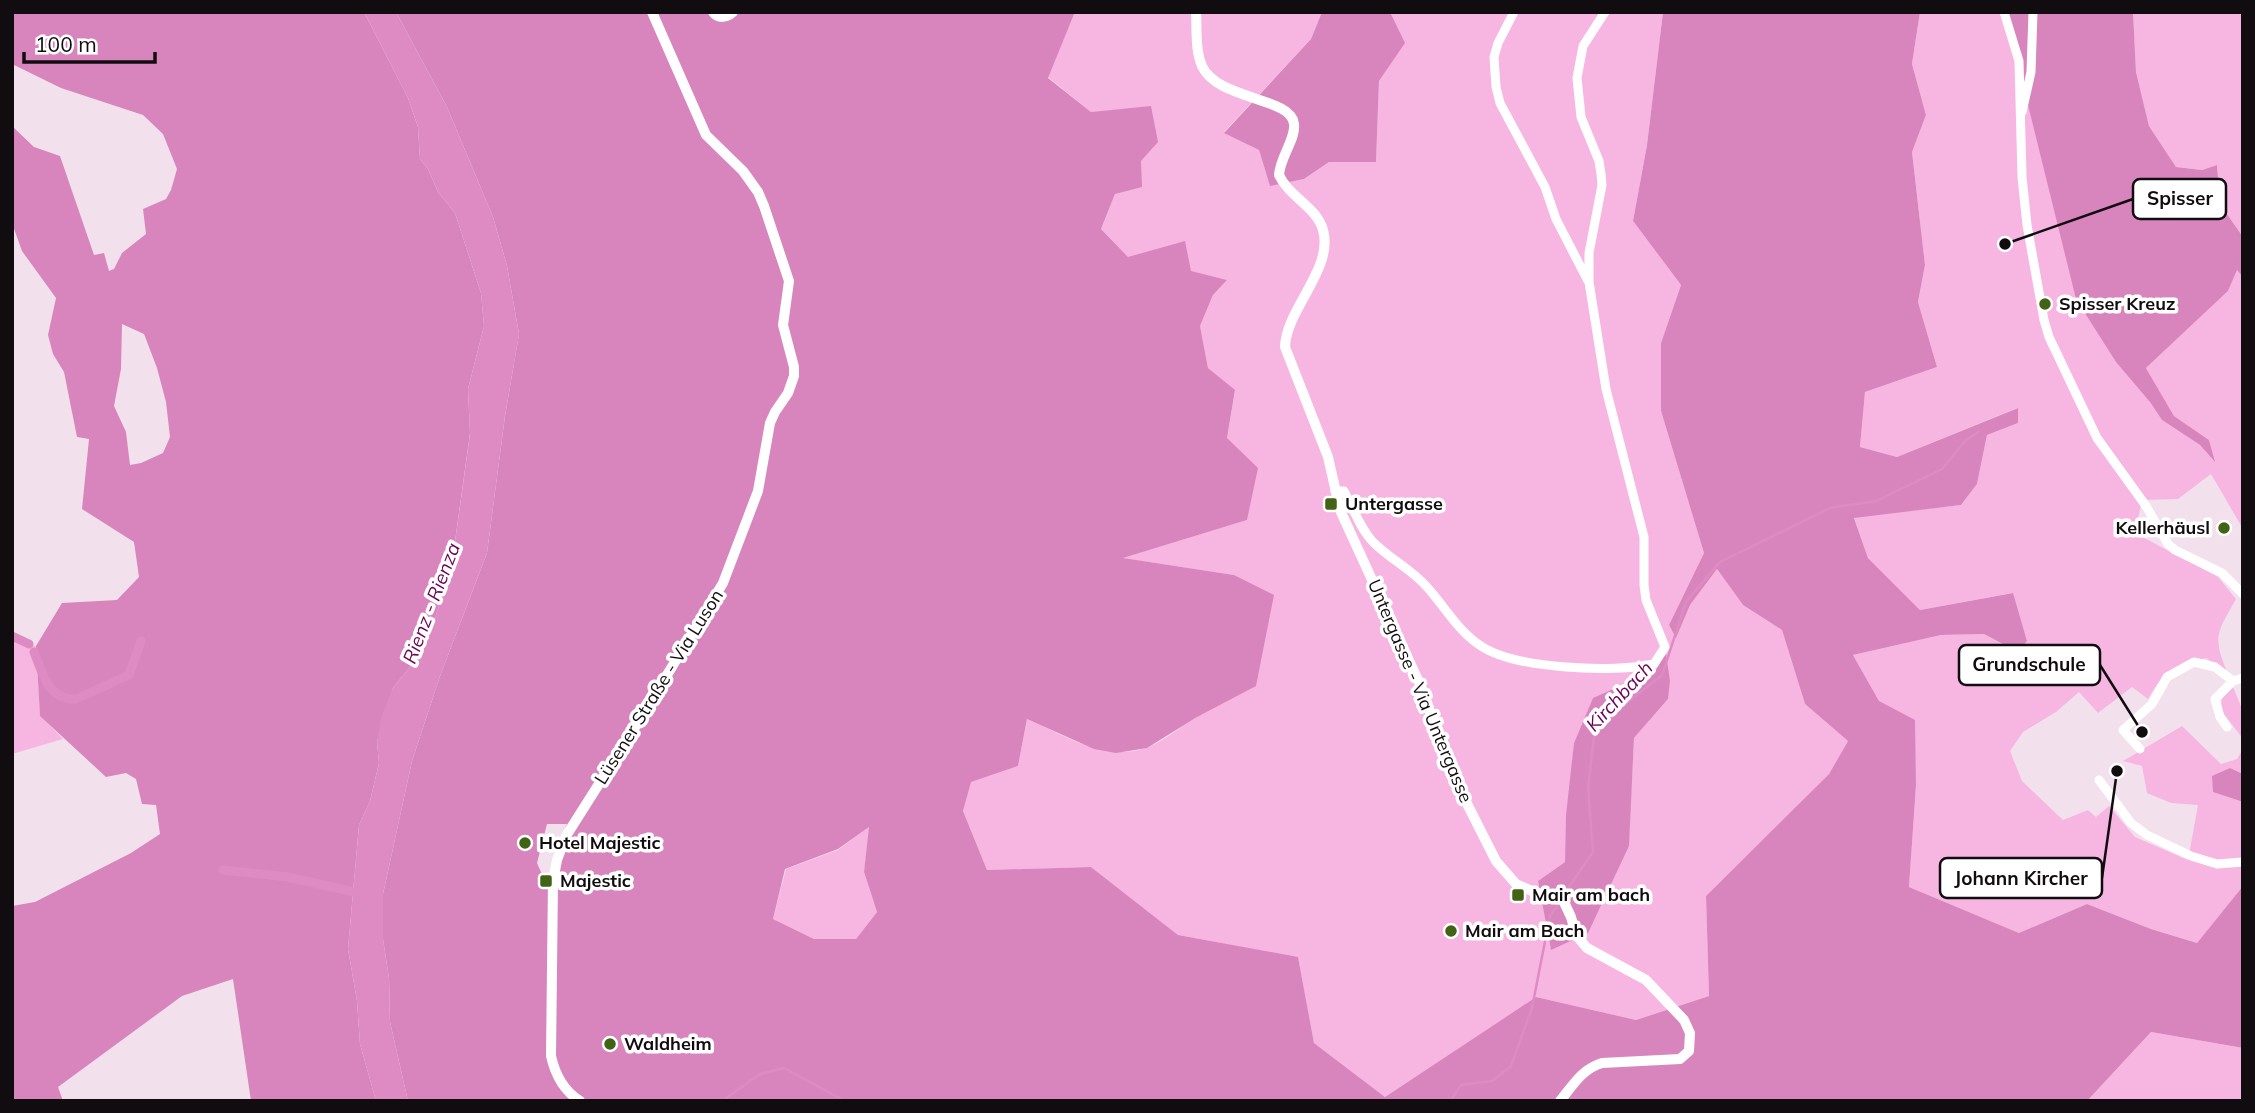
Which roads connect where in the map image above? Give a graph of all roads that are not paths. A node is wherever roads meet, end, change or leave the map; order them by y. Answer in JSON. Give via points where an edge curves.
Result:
{"nodes":[{"id":1,"x":652,"y":12,"type":"edge"},
{"id":2,"x":713,"y":12,"type":"edge"},
{"id":3,"x":733,"y":12,"type":"edge"},
{"id":4,"x":1196,"y":12,"type":"edge"},
{"id":5,"x":1514,"y":12,"type":"edge"},
{"id":6,"x":1605,"y":12,"type":"edge"},
{"id":7,"x":2004,"y":12,"type":"edge"},
{"id":8,"x":2033,"y":12,"type":"edge"},
{"id":9,"x":2020,"y":121,"type":"junction"},
{"id":10,"x":1589,"y":282,"type":"junction"},
{"id":11,"x":1335,"y":491,"type":"junction"},
{"id":12,"x":2243,"y":594,"type":"edge"},
{"id":13,"x":2243,"y":678,"type":"edge"},
{"id":14,"x":2232,"y":681,"type":"junction"},
{"id":15,"x":2227,"y":727,"type":"dead end"},
{"id":16,"x":2140,"y":749,"type":"dead end"},
{"id":17,"x":2099,"y":780,"type":"dead end"},
{"id":18,"x":2243,"y":862,"type":"edge"},
{"id":19,"x":580,"y":1101,"type":"edge"},
{"id":20,"x":1560,"y":1101,"type":"edge"}],
"edges":[{"from":1,"to":19,"type":"street","name":"Lüsener Straße - Via Luson","via":[[706,135],[743,171],[764,206],[789,281],[783,325],[794,376],[770,424],[758,491],[723,583],[566,836],[557,860],[551,1056],[564,1087]]},
{"from":2,"to":3,"type":"street","via":[[727,17]]},
{"from":4,"to":11,"type":"street","name":"Untergasse - Via Untergasse","via":[[1199,55],[1206,72],[1240,95],[1283,107],[1293,119],[1279,175],[1288,190],[1317,216],[1324,241],[1319,266],[1288,330],[1285,347],[1325,448]]},
{"from":5,"to":10,"type":"street","name":"Untergasse - Via Untergasse","via":[[1494,57],[1500,103]]},
{"from":6,"to":10,"type":"street","name":"Untergasse - Via Untergasse","via":[[1583,46],[1577,78],[1581,117],[1599,162],[1602,185],[1589,253]]},
{"from":7,"to":9,"type":"street","via":[[2019,61]]},
{"from":8,"to":9,"type":"street","via":[[2031,72]]},
{"from":9,"to":12,"type":"street","via":[[2027,225],[2044,320],[2086,420],[2168,544],[2222,573]]},
{"from":10,"to":11,"type":"street","name":"Untergasse - Via Untergasse","via":[[1606,389],[1644,537],[1646,600],[1665,647],[1654,664],[1636,668],[1550,665],[1494,654],[1468,636],[1426,586],[1372,541],[1344,491]]},
{"from":11,"to":20,"type":"street","name":"Untergasse - Via Untergasse","via":[[1423,691],[1451,772],[1496,861],[1516,884],[1563,900],[1580,942],[1646,980],[1684,1020],[1690,1033],[1689,1051],[1679,1059],[1591,1066]]},
{"from":13,"to":14,"type":"street"},
{"from":14,"to":15,"type":"street","via":[[2215,699]]},
{"from":14,"to":16,"type":"street","via":[[2215,667],[2194,662],[2167,677],[2151,704],[2123,730]]},
{"from":17,"to":18,"type":"street","via":[[2131,823],[2147,835],[2217,864]]}]}
